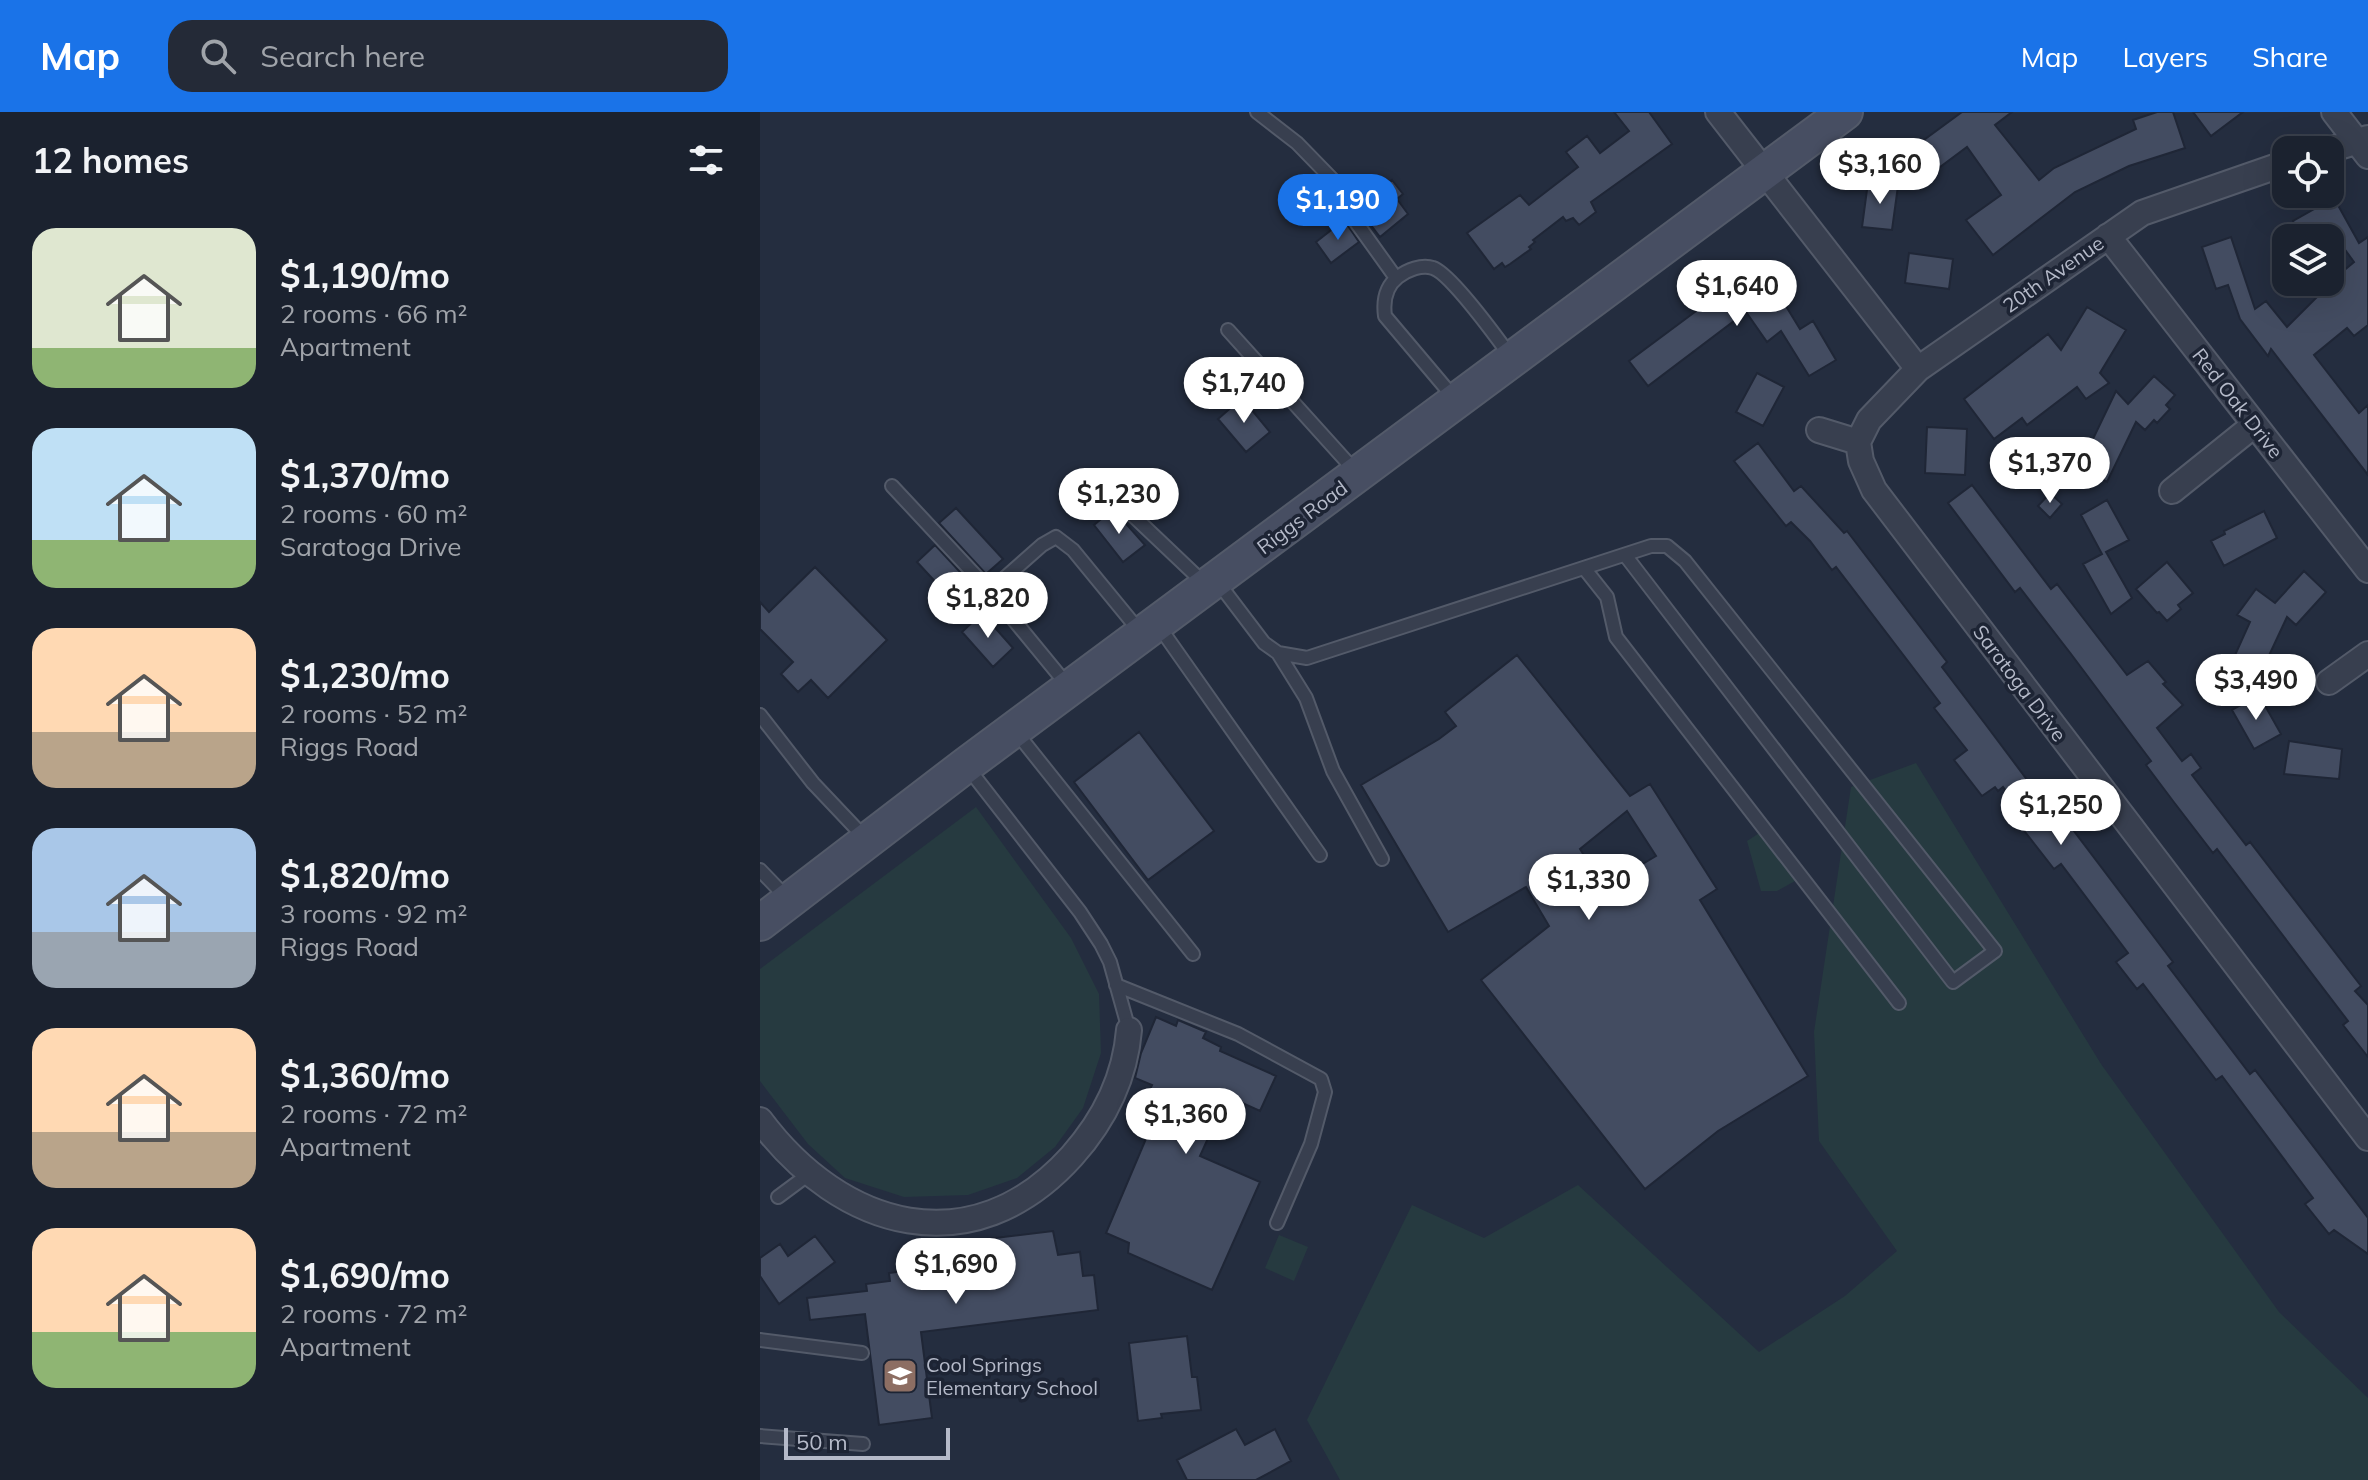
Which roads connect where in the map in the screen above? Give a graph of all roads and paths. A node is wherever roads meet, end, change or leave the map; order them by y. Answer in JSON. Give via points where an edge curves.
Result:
{"nodes":[{"id":1,"x":1257,"y":112,"type":"edge"},
{"id":2,"x":1718,"y":112,"type":"edge"},
{"id":3,"x":1845,"y":112,"type":"edge"},
{"id":4,"x":2334,"y":112,"type":"edge"},
{"id":5,"x":2364,"y":145,"type":"edge"},
{"id":6,"x":2344,"y":148,"type":"edge"},
{"id":7,"x":2272,"y":168,"type":"edge"},
{"id":8,"x":1765,"y":171,"type":"junction"},
{"id":9,"x":2108,"y":236,"type":"junction"},
{"id":10,"x":1396,"y":278,"type":"junction"},
{"id":11,"x":1228,"y":330,"type":"dead end"},
{"id":12,"x":1513,"y":359,"type":"junction"},
{"id":13,"x":1918,"y":369,"type":"junction"},
{"id":14,"x":1457,"y":401,"type":"junction"},
{"id":15,"x":2254,"y":425,"type":"junction"},
{"id":16,"x":1819,"y":430,"type":"dead end"},
{"id":17,"x":1858,"y":442,"type":"junction"},
{"id":18,"x":1358,"y":475,"type":"junction"},
{"id":19,"x":892,"y":486,"type":"dead end"},
{"id":20,"x":1105,"y":489,"type":"dead end"},
{"id":21,"x":2172,"y":491,"type":"dead end"},
{"id":22,"x":1625,"y":555,"type":"junction"},
{"id":23,"x":1584,"y":568,"type":"junction"},
{"id":24,"x":2368,"y":570,"type":"edge"},
{"id":25,"x":1213,"y":584,"type":"junction"},
{"id":26,"x":990,"y":591,"type":"junction"},
{"id":27,"x":1150,"y":630,"type":"junction"},
{"id":28,"x":1278,"y":653,"type":"junction"},
{"id":29,"x":2368,"y":654,"type":"edge"},
{"id":30,"x":2329,"y":682,"type":"dead end"},
{"id":31,"x":1070,"y":688,"type":"junction"},
{"id":32,"x":760,"y":715,"type":"edge"},
{"id":33,"x":1014,"y":730,"type":"junction"},
{"id":34,"x":966,"y":765,"type":"junction"},
{"id":35,"x":867,"y":841,"type":"junction"},
{"id":36,"x":1320,"y":855,"type":"dead end"},
{"id":37,"x":1382,"y":859,"type":"dead end"},
{"id":38,"x":760,"y":870,"type":"edge"},
{"id":39,"x":789,"y":901,"type":"junction"},
{"id":40,"x":760,"y":923,"type":"edge"},
{"id":41,"x":1193,"y":954,"type":"dead end"},
{"id":42,"x":1116,"y":985,"type":"junction"},
{"id":43,"x":1899,"y":1003,"type":"dead end"},
{"id":44,"x":1129,"y":1030,"type":"joint"},
{"id":45,"x":760,"y":1120,"type":"edge"},
{"id":46,"x":2368,"y":1138,"type":"edge"},
{"id":47,"x":809,"y":1174,"type":"junction"},
{"id":48,"x":778,"y":1197,"type":"dead end"},
{"id":49,"x":1277,"y":1223,"type":"dead end"},
{"id":50,"x":760,"y":1340,"type":"edge"},
{"id":51,"x":862,"y":1353,"type":"dead end"},
{"id":52,"x":760,"y":1436,"type":"edge"},
{"id":53,"x":863,"y":1444,"type":"dead end"}],
"edges":[{"from":1,"to":10,"type":"lane","via":[[1334,181]]},
{"from":2,"to":8,"type":"street"},
{"from":3,"to":8,"type":"main road","name":"Riggs Road"},
{"from":4,"to":5,"type":"street"},
{"from":5,"to":6,"type":"street"},
{"from":7,"to":9,"type":"street","name":"20th Avenue","via":[[2165,203]]},
{"from":8,"to":12,"type":"main road","name":"Riggs Road"},
{"from":8,"to":13,"type":"street"},
{"from":9,"to":13,"type":"street","name":"20th Avenue"},
{"from":9,"to":15,"type":"street","name":"Red Oak Drive"},
{"from":10,"to":12,"type":"lane","via":[[1422,265],[1436,268]]},
{"from":10,"to":14,"type":"lane","via":[[1383,299],[1385,316]]},
{"from":11,"to":18,"type":"lane"},
{"from":12,"to":14,"type":"main road","name":"Riggs Road"},
{"from":13,"to":17,"type":"street","name":"20th Avenue","via":[[1869,420]]},
{"from":14,"to":18,"type":"main road","name":"Riggs Road"},
{"from":15,"to":21,"type":"street"},
{"from":15,"to":24,"type":"street","name":"Red Oak Drive"},
{"from":16,"to":17,"type":"street"},
{"from":17,"to":46,"type":"street","name":"Saratoga Drive","via":[[1874,490]]},
{"from":18,"to":25,"type":"main road","name":"Riggs Road"},
{"from":19,"to":26,"type":"lane"},
{"from":20,"to":25,"type":"lane"},
{"from":22,"to":22,"type":"lane","via":[[1667,546],[1685,561],[1995,951],[1953,982]]},
{"from":22,"to":23,"type":"lane"},
{"from":23,"to":28,"type":"lane","via":[[1307,658]]},
{"from":23,"to":43,"type":"lane","via":[[1607,597],[1616,637]]},
{"from":25,"to":27,"type":"main road","name":"Riggs Road"},
{"from":25,"to":28,"type":"lane"},
{"from":26,"to":27,"type":"lane","via":[[1056,537]]},
{"from":26,"to":31,"type":"lane"},
{"from":27,"to":31,"type":"main road","name":"Riggs Road"},
{"from":27,"to":36,"type":"lane"},
{"from":28,"to":37,"type":"lane","via":[[1306,698],[1333,771]]},
{"from":29,"to":30,"type":"street"},
{"from":31,"to":33,"type":"main road","name":"Riggs Road"},
{"from":32,"to":35,"type":"lane"},
{"from":33,"to":34,"type":"main road","name":"Riggs Road"},
{"from":33,"to":41,"type":"lane"},
{"from":34,"to":35,"type":"main road","name":"Riggs Road"},
{"from":34,"to":42,"type":"lane","via":[[1080,912],[1110,962]]},
{"from":35,"to":39,"type":"main road","name":"Riggs Road"},
{"from":38,"to":39,"type":"lane"},
{"from":39,"to":40,"type":"main road","name":"Riggs Road"},
{"from":42,"to":44,"type":"lane"},
{"from":42,"to":49,"type":"lane","via":[[1238,1034],[1321,1079],[1325,1092],[1311,1144]]},
{"from":44,"to":47,"type":"street","via":[[1125,1063],[1102,1118],[1065,1164],[1024,1198],[958,1222],[891,1218],[841,1197]]},
{"from":45,"to":47,"type":"street"},
{"from":47,"to":48,"type":"lane"},
{"from":50,"to":51,"type":"lane"},
{"from":52,"to":53,"type":"lane"}]}
